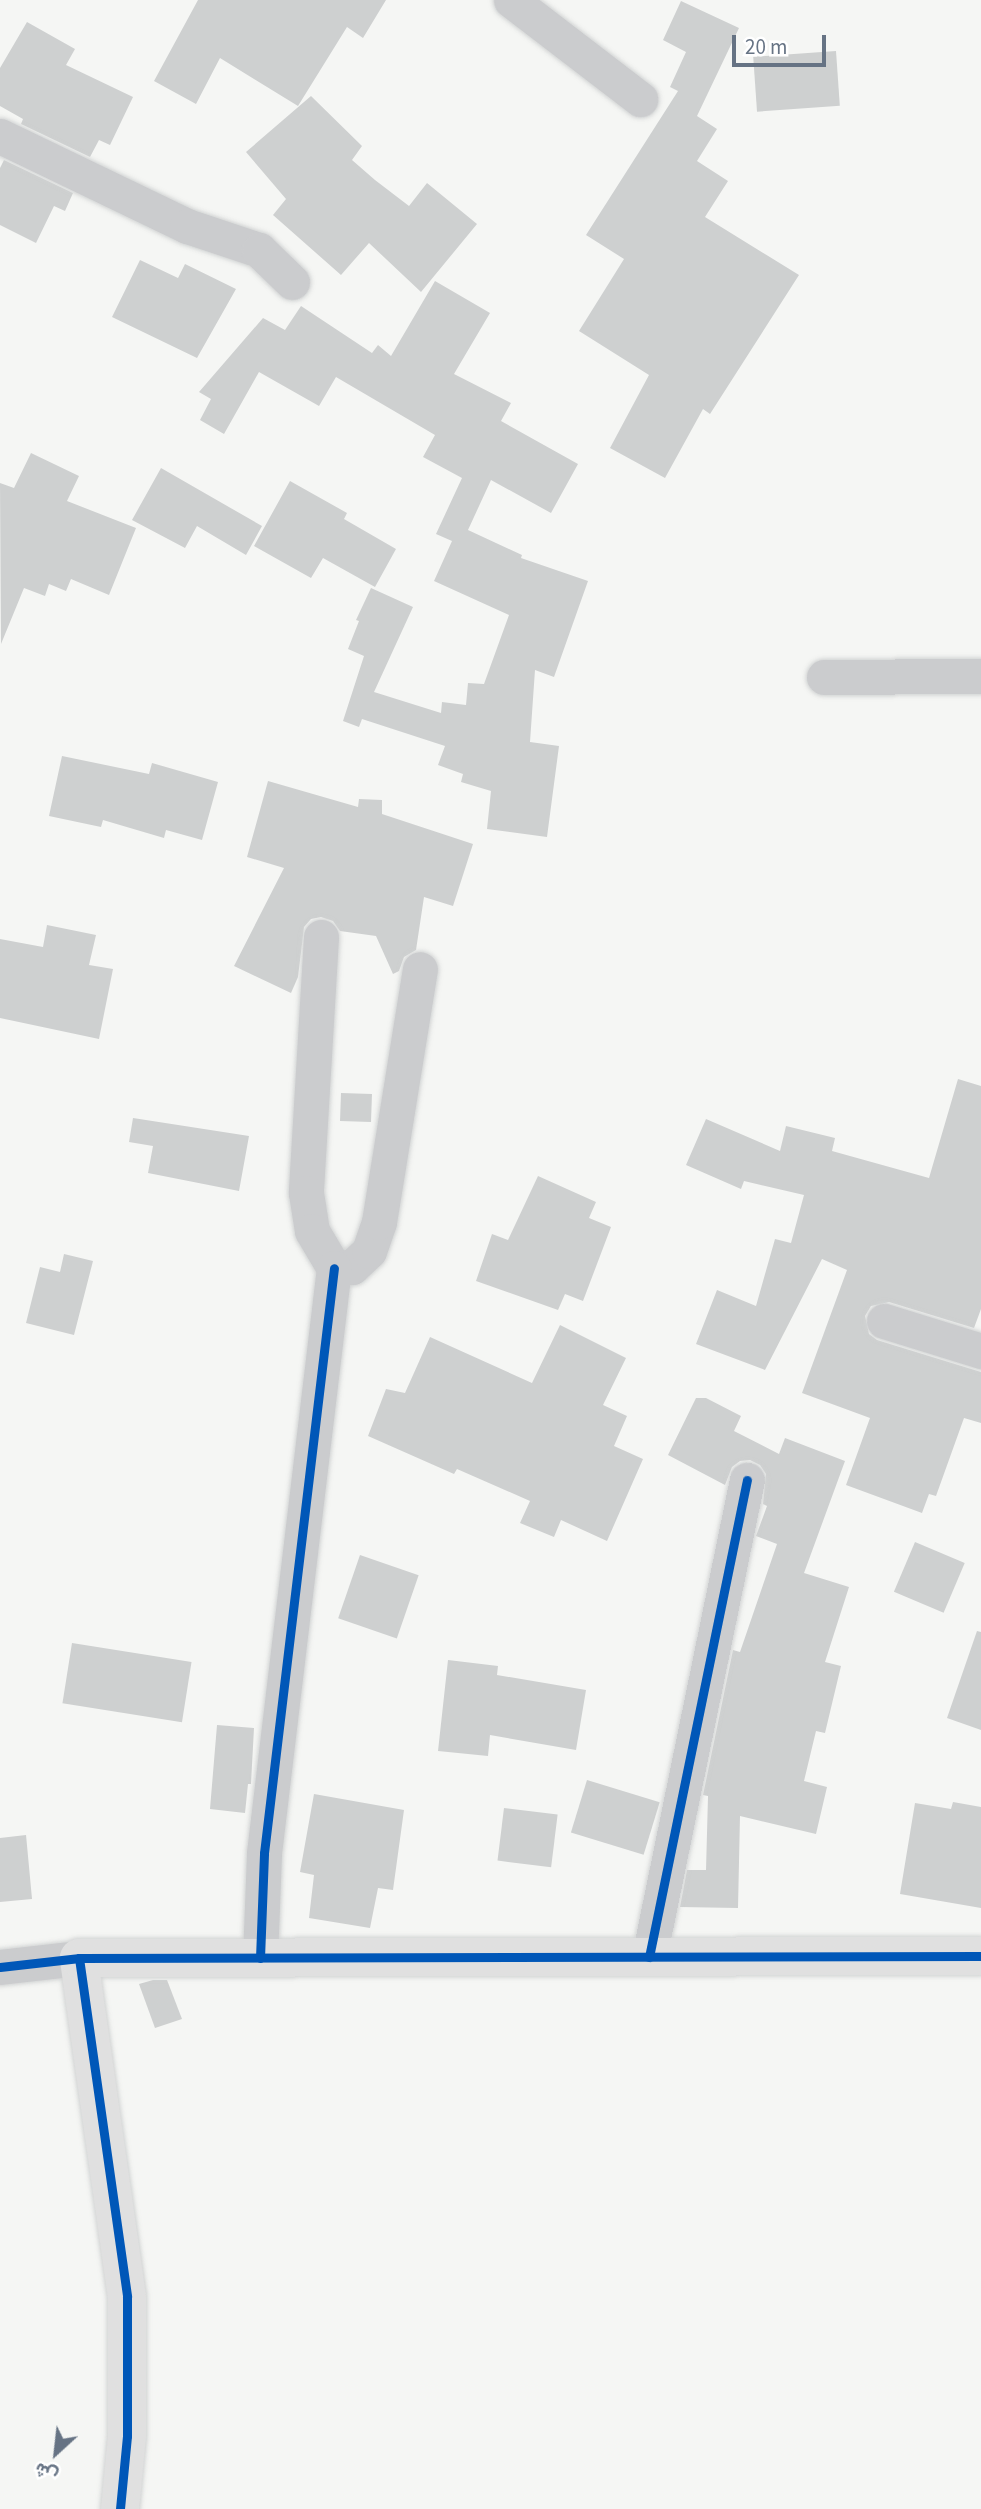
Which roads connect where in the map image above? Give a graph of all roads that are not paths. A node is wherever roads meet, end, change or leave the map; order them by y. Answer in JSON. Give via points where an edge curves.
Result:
{"nodes":[{"id":1,"x":512,"y":0,"type":"edge"},
{"id":2,"x":640,"y":99,"type":"dead end"},
{"id":3,"x":0,"y":136,"type":"edge"},
{"id":4,"x":292,"y":282,"type":"dead end"},
{"id":5,"x":981,"y":676,"type":"edge"},
{"id":6,"x":824,"y":677,"type":"dead end"},
{"id":7,"x":320,"y":937,"type":"dead end"},
{"id":8,"x":420,"y":969,"type":"dead end"},
{"id":9,"x":334,"y":1268,"type":"junction"},
{"id":10,"x":884,"y":1321,"type":"dead end"},
{"id":11,"x":981,"y":1351,"type":"edge"},
{"id":12,"x":747,"y":1480,"type":"dead end"},
{"id":13,"x":981,"y":1956,"type":"edge"},
{"id":14,"x":649,"y":1957,"type":"junction"},
{"id":15,"x":79,"y":1958,"type":"junction"},
{"id":16,"x":260,"y":1958,"type":"junction"},
{"id":17,"x":0,"y":1967,"type":"edge"},
{"id":18,"x":120,"y":2509,"type":"edge"}],
"edges":[{"from":1,"to":2,"type":"street"},
{"from":3,"to":4,"type":"street","via":[[187,226],[259,250]]},
{"from":5,"to":6,"type":"street"},
{"from":7,"to":9,"type":"street","via":[[306,1193],[312,1231]]},
{"from":8,"to":9,"type":"street","via":[[379,1222],[369,1251],[352,1267]]},
{"from":9,"to":16,"type":"street","via":[[264,1853]]},
{"from":10,"to":11,"type":"street"},
{"from":12,"to":14,"type":"street"},
{"from":13,"to":14,"type":"street"},
{"from":14,"to":16,"type":"street"},
{"from":15,"to":16,"type":"street"},
{"from":15,"to":17,"type":"street"},
{"from":15,"to":18,"type":"street","via":[[127,2297],[127,2436]]}]}
